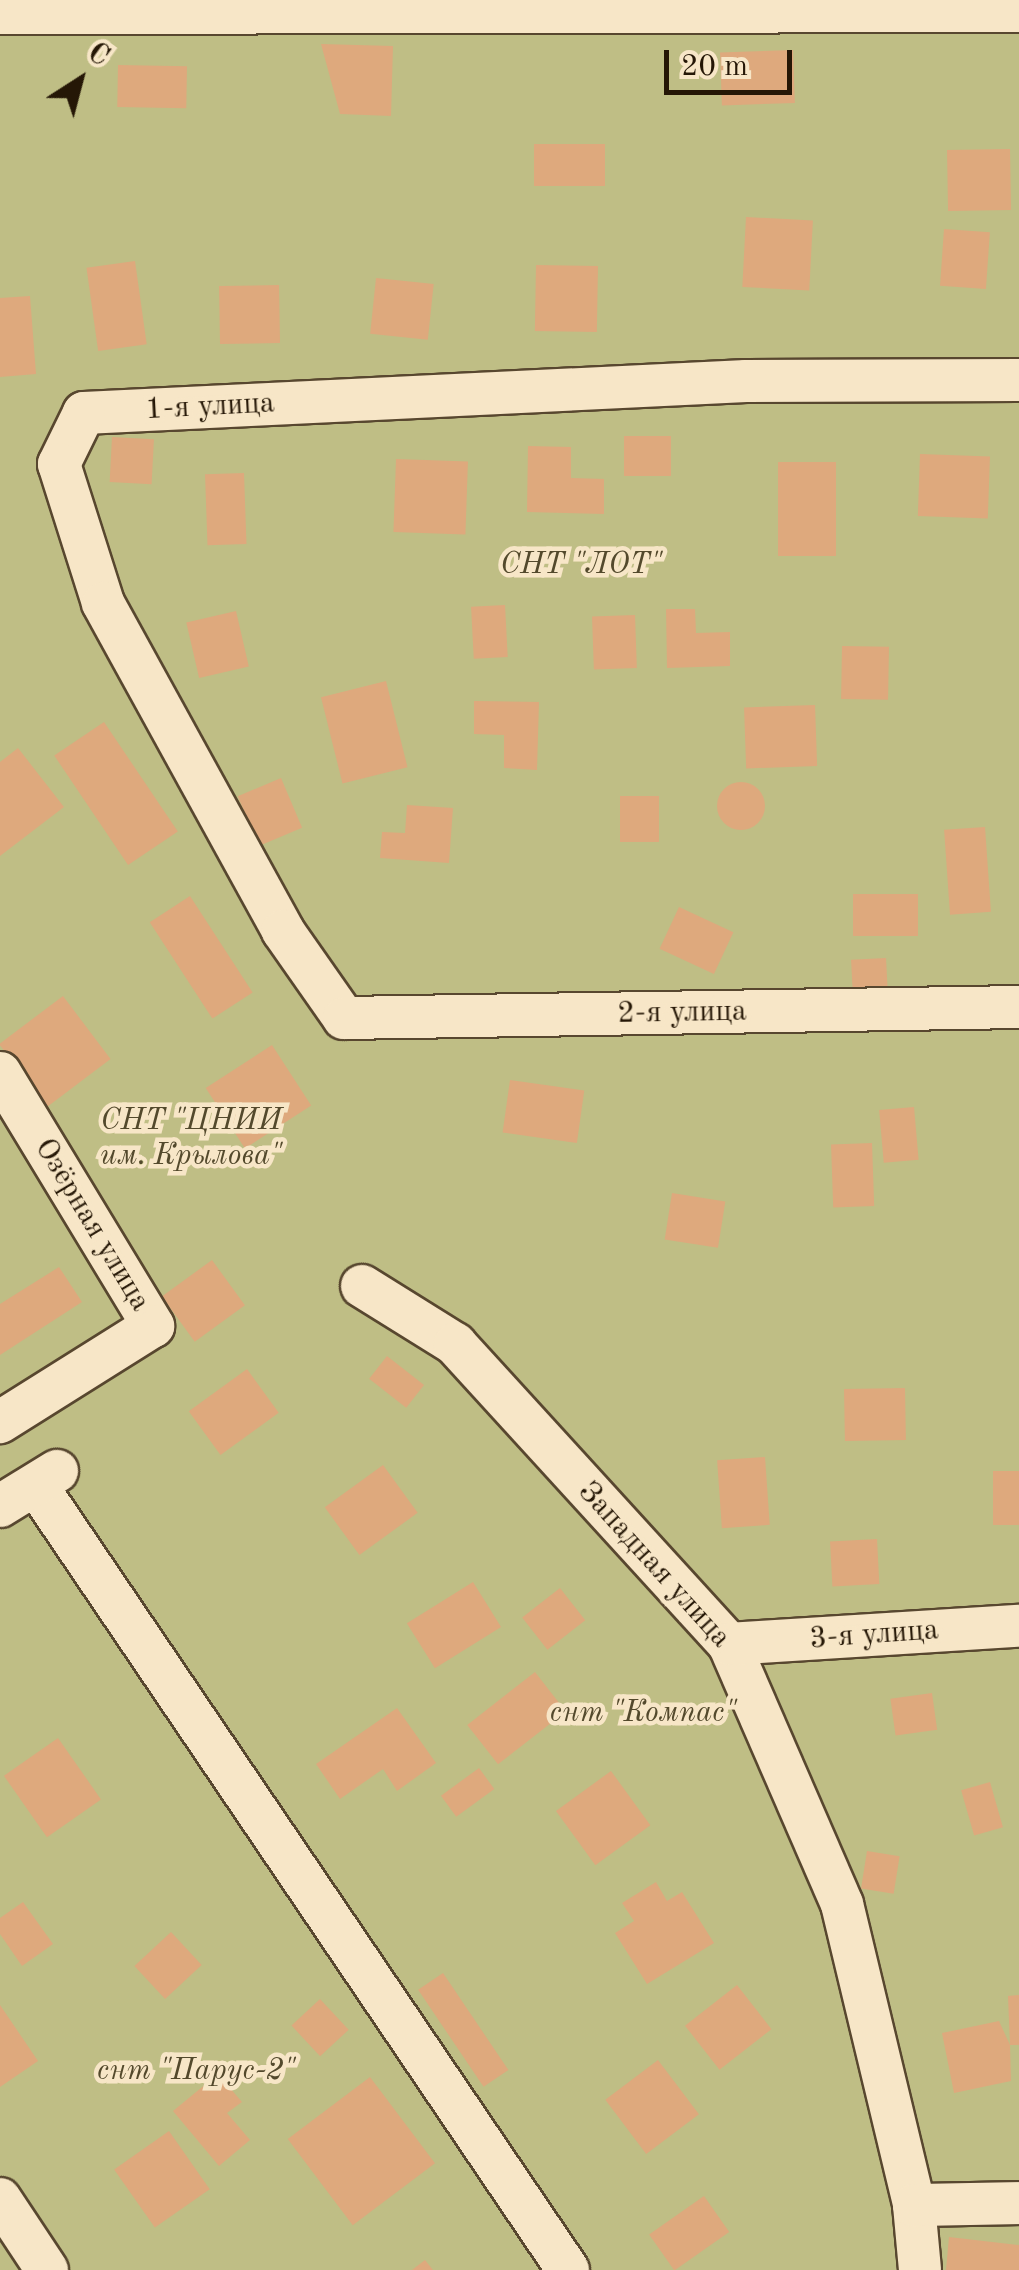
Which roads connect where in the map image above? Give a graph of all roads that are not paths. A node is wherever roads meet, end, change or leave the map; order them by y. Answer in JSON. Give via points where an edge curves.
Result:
{"nodes":[{"id":1,"x":1019,"y":12,"type":"edge"},
{"id":2,"x":0,"y":13,"type":"edge"},
{"id":3,"x":1019,"y":380,"type":"edge"},
{"id":4,"x":1019,"y":1007,"type":"edge"},
{"id":5,"x":344,"y":1018,"type":"joint"},
{"id":6,"x":0,"y":1074,"type":"edge"},
{"id":7,"x":362,"y":1286,"type":"dead end"},
{"id":8,"x":0,"y":1422,"type":"edge"},
{"id":9,"x":31,"y":1488,"type":"edge"},
{"id":10,"x":1019,"y":1626,"type":"edge"},
{"id":11,"x":729,"y":1644,"type":"junction"},
{"id":12,"x":0,"y":2199,"type":"edge"},
{"id":13,"x":1019,"y":2203,"type":"edge"},
{"id":14,"x":914,"y":2205,"type":"junction"},
{"id":15,"x":47,"y":2270,"type":"edge"},
{"id":16,"x":568,"y":2270,"type":"edge"},
{"id":17,"x":920,"y":2270,"type":"edge"}],
"edges":[{"from":1,"to":2,"type":"street"},
{"from":3,"to":5,"type":"street","name":"1-я улица","via":[[746,381],[84,413],[59,464],[103,603],[283,930]]},
{"from":4,"to":5,"type":"street","name":"2-я улица"},
{"from":6,"to":8,"type":"street","name":"Озёрная улица","via":[[153,1326]]},
{"from":7,"to":11,"type":"street","name":"Западная улица","via":[[455,1344]]},
{"from":9,"to":16,"type":"street"},
{"from":10,"to":11,"type":"street","name":"3-я улица"},
{"from":11,"to":14,"type":"street","name":"Западная улица","via":[[842,1904]]},
{"from":12,"to":15,"type":"street"},
{"from":13,"to":14,"type":"street"},
{"from":14,"to":17,"type":"street","name":"Западная улица"}]}
